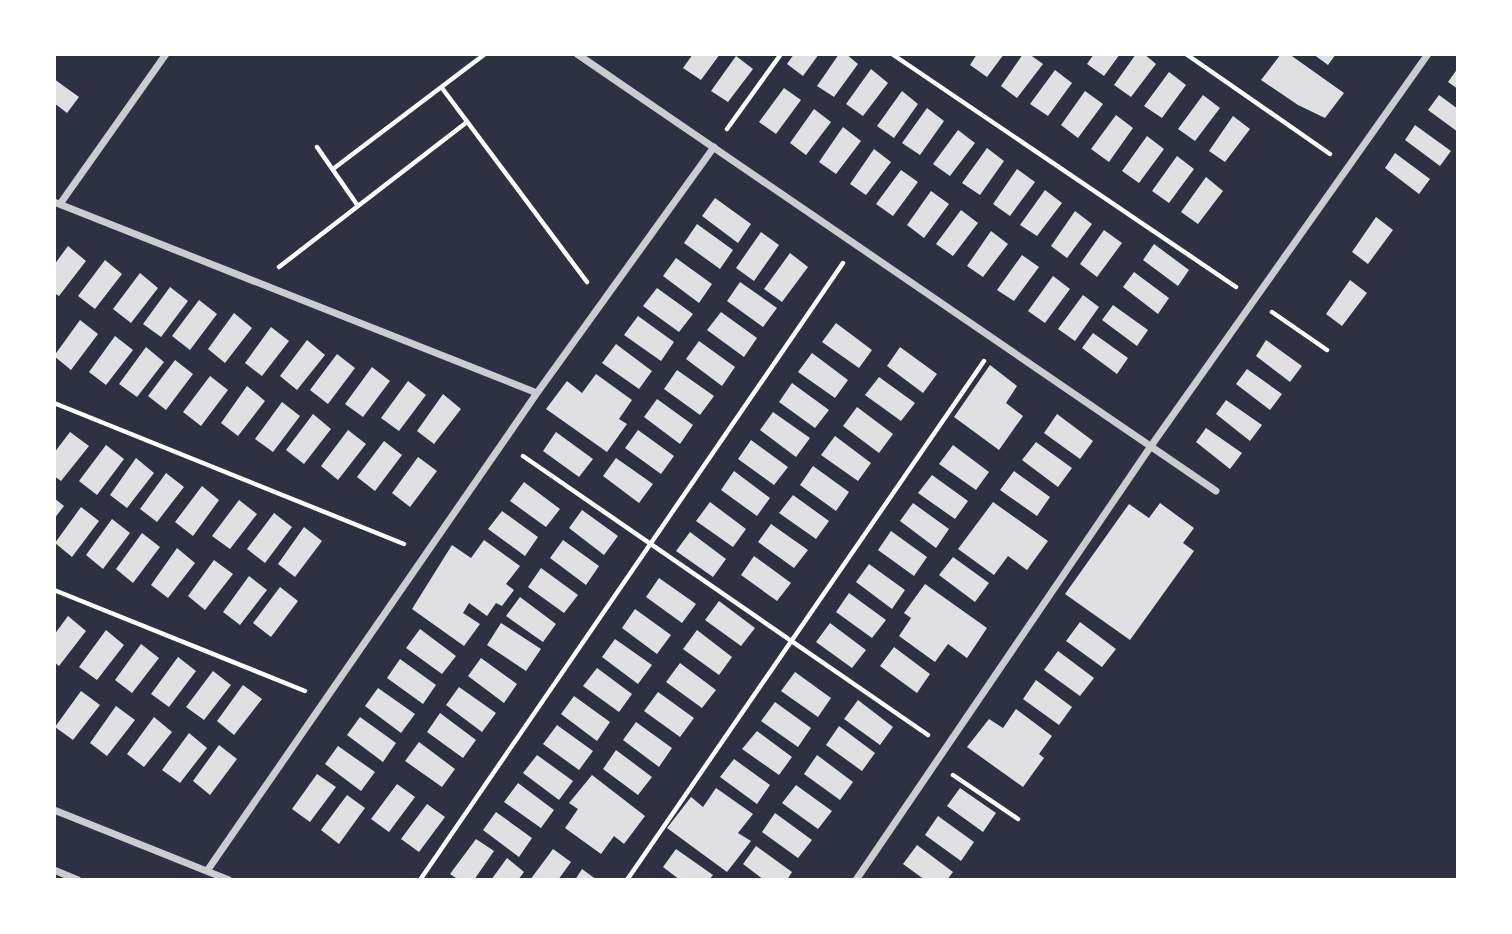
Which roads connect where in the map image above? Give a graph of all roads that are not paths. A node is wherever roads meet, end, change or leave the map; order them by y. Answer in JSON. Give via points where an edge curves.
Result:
{"nodes":[{"id":1,"x":166,"y":54,"type":"edge"},
{"id":2,"x":577,"y":54,"type":"edge"},
{"id":3,"x":1429,"y":54,"type":"edge"},
{"id":4,"x":714,"y":147,"type":"junction"},
{"id":5,"x":57,"y":203,"type":"edge"},
{"id":6,"x":537,"y":393,"type":"junction"},
{"id":7,"x":1151,"y":446,"type":"junction"},
{"id":8,"x":1216,"y":491,"type":"dead end"},
{"id":9,"x":54,"y":810,"type":"edge"},
{"id":10,"x":54,"y":870,"type":"edge"},
{"id":11,"x":207,"y":871,"type":"junction"},
{"id":12,"x":78,"y":880,"type":"edge"},
{"id":13,"x":229,"y":880,"type":"edge"},
{"id":14,"x":856,"y":880,"type":"edge"}],
"edges":[{"from":1,"to":5,"type":"street"},
{"from":2,"to":4,"type":"street"},
{"from":3,"to":7,"type":"street"},
{"from":4,"to":6,"type":"street"},
{"from":4,"to":7,"type":"street"},
{"from":5,"to":6,"type":"street"},
{"from":6,"to":11,"type":"street"},
{"from":7,"to":8,"type":"street"},
{"from":7,"to":14,"type":"street"},
{"from":9,"to":11,"type":"street"},
{"from":10,"to":12,"type":"street"},
{"from":11,"to":13,"type":"street"}]}
